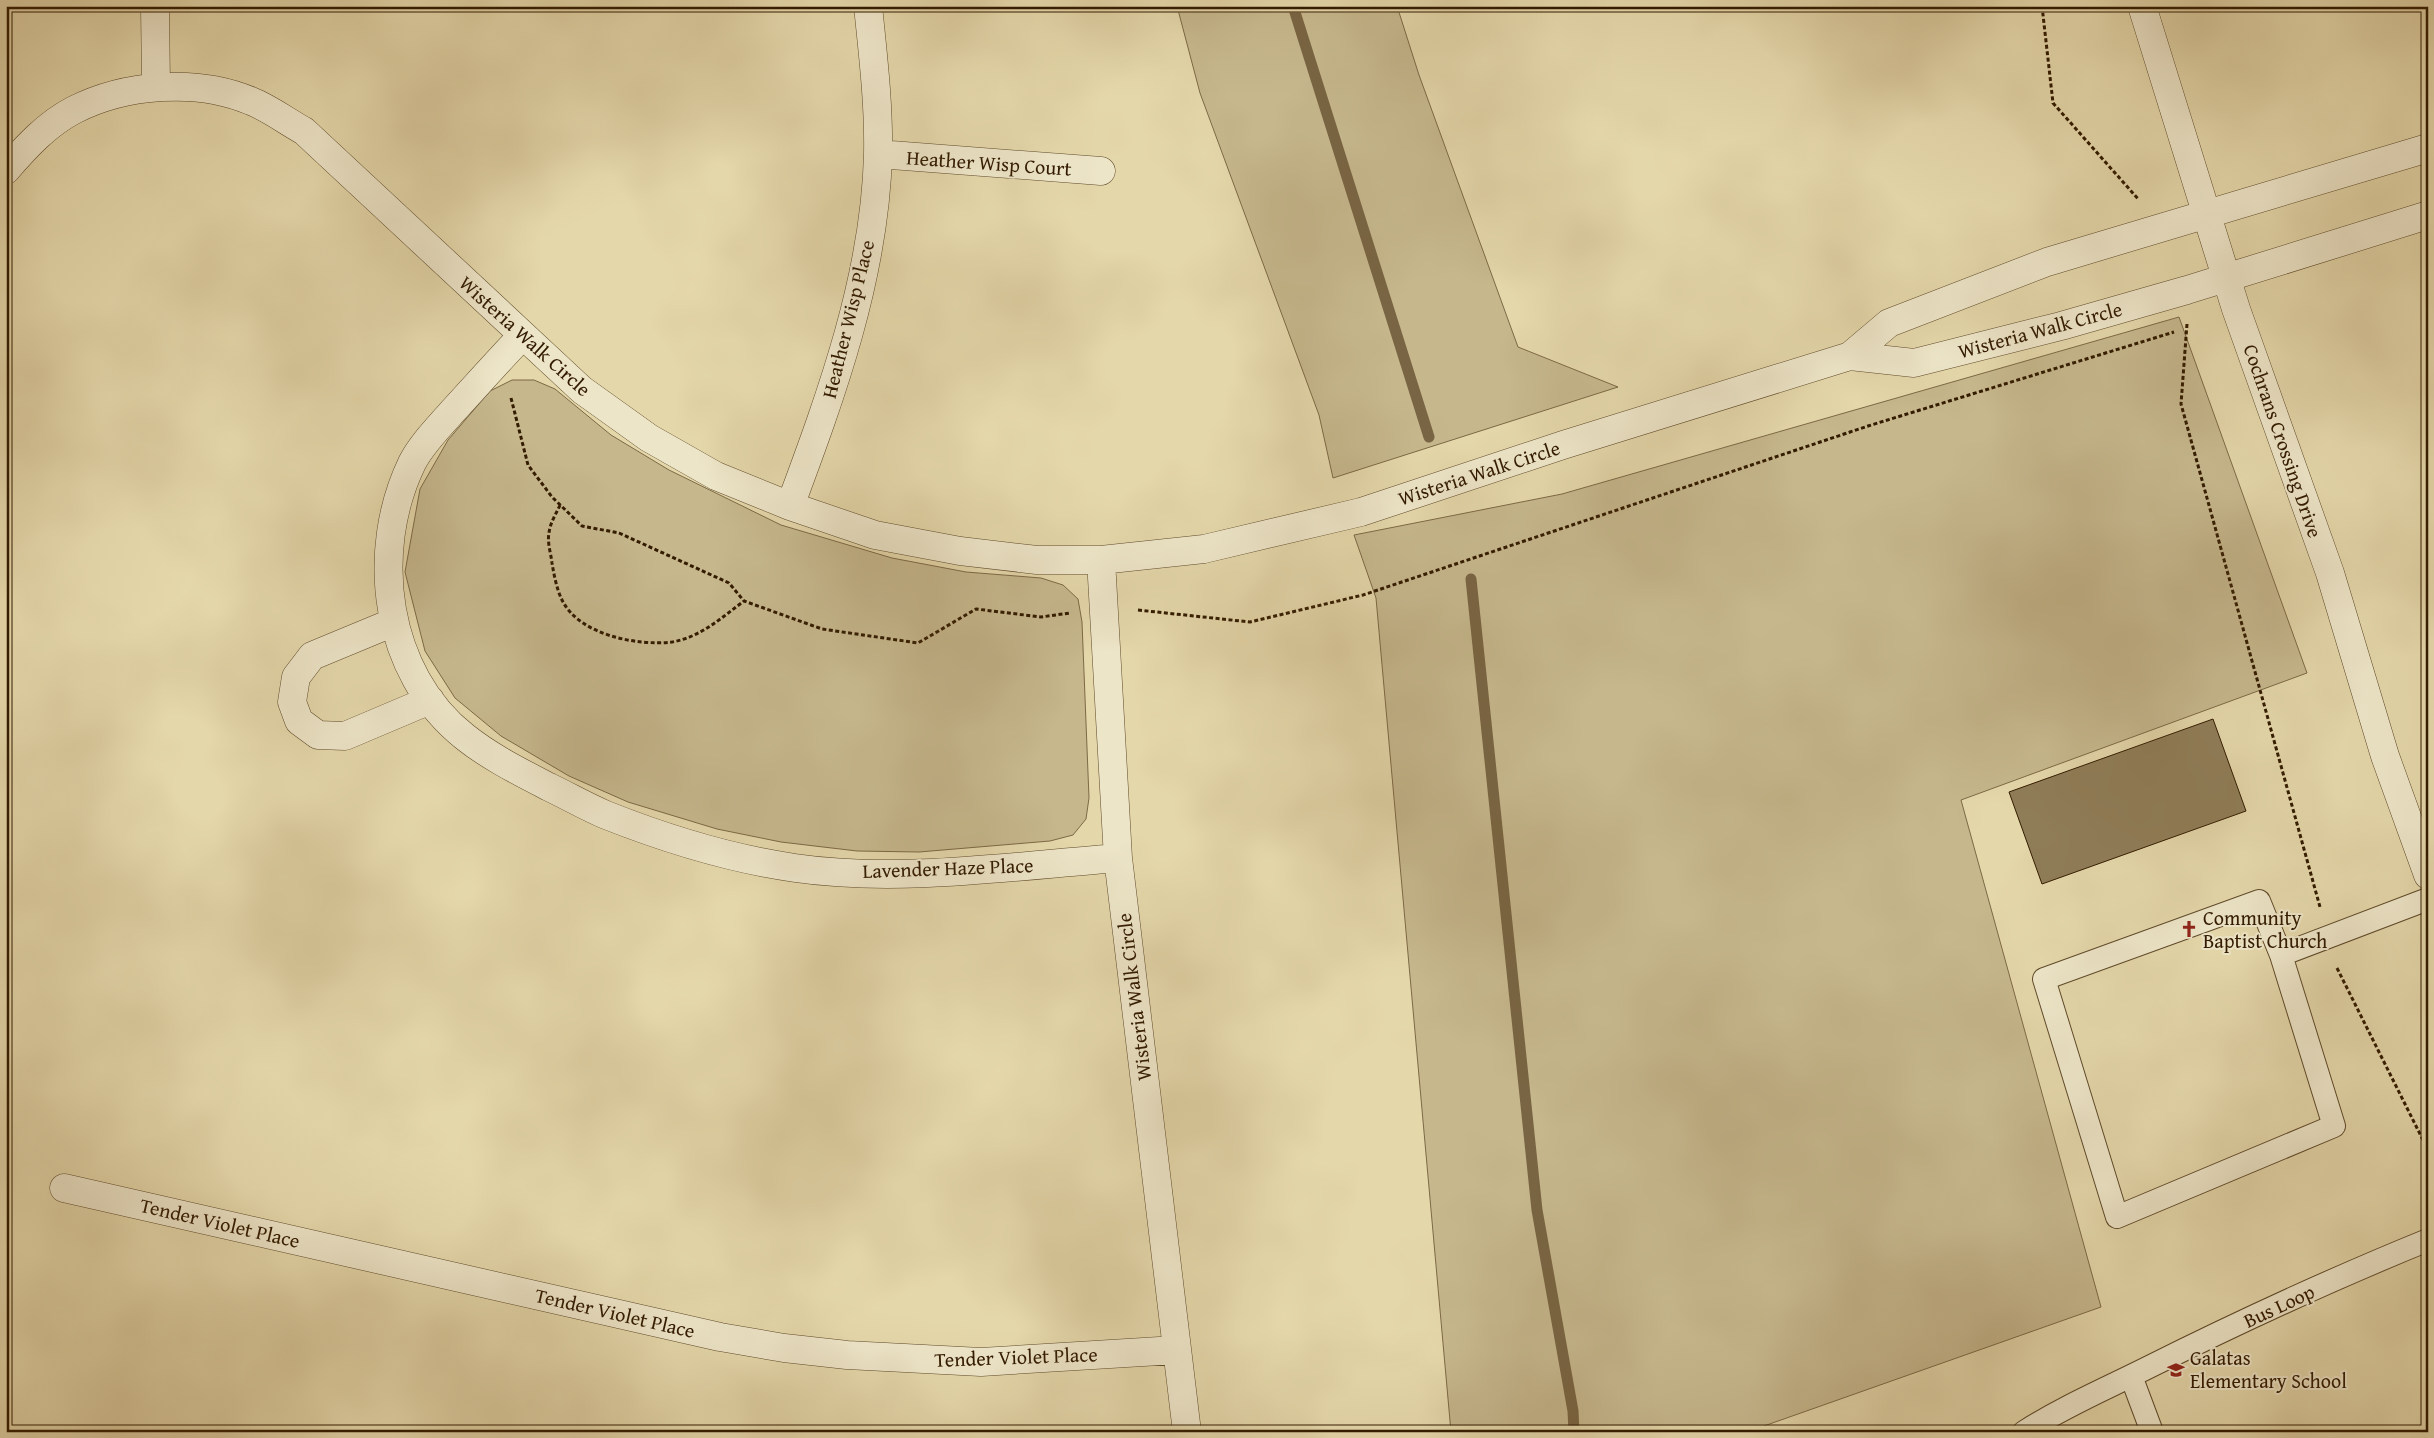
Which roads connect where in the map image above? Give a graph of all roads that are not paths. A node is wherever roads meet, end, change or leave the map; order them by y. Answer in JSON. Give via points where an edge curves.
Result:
{"nodes":[{"id":1,"x":154,"y":6,"type":"edge"},
{"id":2,"x":868,"y":6,"type":"edge"},
{"id":3,"x":2142,"y":6,"type":"edge"},
{"id":4,"x":156,"y":86,"type":"junction"},
{"id":5,"x":2428,"y":148,"type":"edge"},
{"id":6,"x":878,"y":154,"type":"junction"},
{"id":7,"x":6,"y":170,"type":"edge"},
{"id":8,"x":1101,"y":172,"type":"dead end"},
{"id":9,"x":2207,"y":213,"type":"junction"},
{"id":10,"x":2428,"y":215,"type":"edge"},
{"id":11,"x":2227,"y":278,"type":"junction"},
{"id":12,"x":522,"y":336,"type":"junction"},
{"id":13,"x":1850,"y":356,"type":"junction"},
{"id":14,"x":790,"y":506,"type":"junction"},
{"id":15,"x":1101,"y":560,"type":"junction"},
{"id":16,"x":394,"y":622,"type":"junction"},
{"id":17,"x":430,"y":700,"type":"junction"},
{"id":18,"x":1118,"y":858,"type":"junction"},
{"id":19,"x":2428,"y":875,"type":"edge"},
{"id":20,"x":2428,"y":899,"type":"edge"},
{"id":21,"x":2281,"y":955,"type":"junction"},
{"id":22,"x":64,"y":1188,"type":"dead end"},
{"id":23,"x":2428,"y":1240,"type":"edge"},
{"id":24,"x":1176,"y":1350,"type":"junction"},
{"id":25,"x":2131,"y":1376,"type":"junction"},
{"id":26,"x":1187,"y":1432,"type":"edge"},
{"id":27,"x":2024,"y":1432,"type":"edge"},
{"id":28,"x":2152,"y":1432,"type":"edge"}],
"edges":[{"from":1,"to":4,"type":"street"},
{"from":2,"to":6,"type":"street","name":"Heather Wisp Place","via":[[875,69]]},
{"from":3,"to":9,"type":"street","name":"Cochrans Crossing Drive"},
{"from":4,"to":7,"type":"street","name":"Wisteria Walk Circle","via":[[115,94],[73,110],[33,139]]},
{"from":4,"to":12,"type":"street","name":"Wisteria Walk Circle","via":[[204,88],[250,100],[304,130]]},
{"from":5,"to":9,"type":"street","name":"Wisteria Walk Circle"},
{"from":6,"to":8,"type":"street","name":"Heather Wisp Court"},
{"from":6,"to":14,"type":"street","name":"Heather Wisp Place","via":[[871,233],[860,291],[841,361]]},
{"from":9,"to":11,"type":"street","name":"Cochrans Crossing Drive"},
{"from":9,"to":13,"type":"street","name":"Wisteria Walk Circle","via":[[2047,262],[1889,323]]},
{"from":10,"to":11,"type":"street","name":"Wisteria Walk Circle"},
{"from":11,"to":13,"type":"street","name":"Wisteria Walk Circle","via":[[2061,326],[1914,363]]},
{"from":11,"to":19,"type":"street","name":"Cochrans Crossing Drive","via":[[2330,573],[2385,756]]},
{"from":12,"to":14,"type":"street","name":"Wisteria Walk Circle","via":[[582,390],[649,438],[716,476]]},
{"from":12,"to":16,"type":"street","name":"Lavender Haze Place","via":[[433,434],[413,461],[394,510],[388,554],[389,597]]},
{"from":13,"to":15,"type":"street","name":"Wisteria Walk Circle","via":[[1361,512],[1204,550]]},
{"from":14,"to":15,"type":"street","name":"Wisteria Walk Circle","via":[[875,535],[960,551],[1037,560]]},
{"from":15,"to":18,"type":"street","name":"Wisteria Walk Circle"},
{"from":16,"to":17,"type":"street","name":"Lavender Haze Place","via":[[408,661]]},
{"from":16,"to":17,"type":"street","via":[[312,656],[296,677],[292,702],[299,721],[318,735],[345,736]]},
{"from":17,"to":18,"type":"street","name":"Lavender Haze Place","via":[[464,736],[512,768],[605,815],[705,848],[795,868],[891,874]]},
{"from":18,"to":24,"type":"street","name":"Wisteria Walk Circle"},
{"from":20,"to":21,"type":"lane"},
{"from":21,"to":21,"type":"lane","via":[[2259,901],[2044,979],[2117,1216],[2334,1126]]},
{"from":22,"to":24,"type":"street","name":"Tender Violet Place","via":[[702,1333],[784,1348],[981,1362]]},
{"from":23,"to":25,"type":"lane","name":"Bus Loop","via":[[2192,1345]]},
{"from":24,"to":26,"type":"street","name":"Wisteria Walk Circle"},
{"from":25,"to":27,"type":"lane","name":"Bus Loop","via":[[2049,1416]]},
{"from":25,"to":28,"type":"lane"}]}
